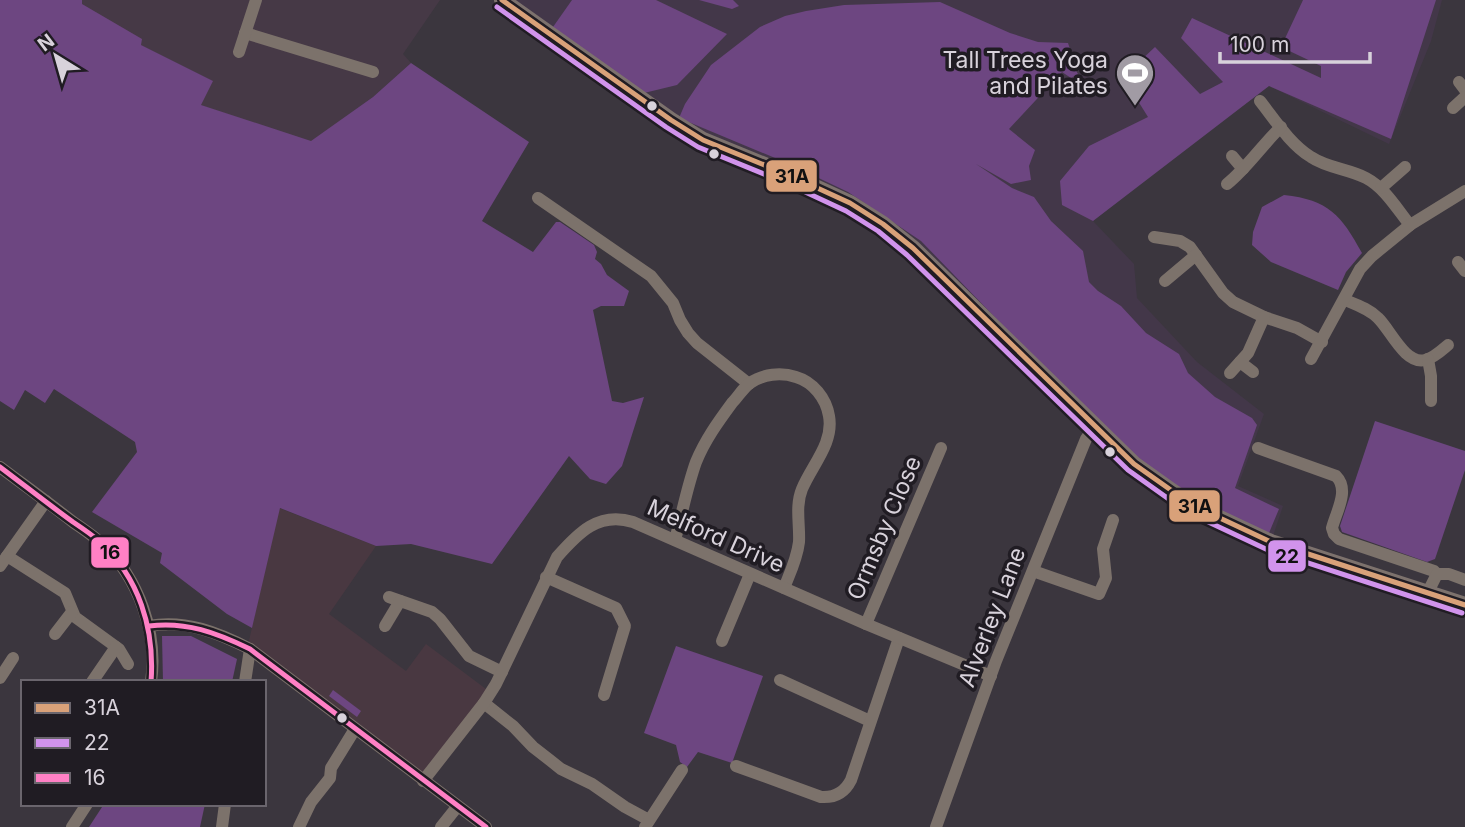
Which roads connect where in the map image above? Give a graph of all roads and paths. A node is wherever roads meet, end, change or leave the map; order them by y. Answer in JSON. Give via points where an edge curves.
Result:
{"nodes":[{"id":1,"x":256,"y":0,"type":"edge"},
{"id":2,"x":502,"y":0,"type":"edge"},
{"id":3,"x":245,"y":33,"type":"junction"},
{"id":4,"x":240,"y":52,"type":"dead end"},
{"id":5,"x":373,"y":72,"type":"dead end"},
{"id":6,"x":1465,"y":97,"type":"edge"},
{"id":7,"x":1260,"y":101,"type":"dead end"},
{"id":8,"x":1453,"y":108,"type":"dead end"},
{"id":9,"x":1281,"y":127,"type":"junction"},
{"id":10,"x":1232,"y":156,"type":"dead end"},
{"id":11,"x":1405,"y":167,"type":"dead end"},
{"id":12,"x":1243,"y":169,"type":"junction"},
{"id":13,"x":1227,"y":184,"type":"dead end"},
{"id":14,"x":1381,"y":188,"type":"junction"},
{"id":15,"x":1465,"y":191,"type":"edge"},
{"id":16,"x":538,"y":198,"type":"dead end"},
{"id":17,"x":1410,"y":225,"type":"junction"},
{"id":18,"x":1154,"y":237,"type":"dead end"},
{"id":19,"x":1196,"y":255,"type":"junction"},
{"id":20,"x":1165,"y":281,"type":"dead end"},
{"id":21,"x":1345,"y":300,"type":"junction"},
{"id":22,"x":1264,"y":317,"type":"junction"},
{"id":23,"x":1322,"y":342,"type":"junction"},
{"id":24,"x":1448,"y":345,"type":"dead end"},
{"id":25,"x":1311,"y":359,"type":"dead end"},
{"id":26,"x":1429,"y":359,"type":"junction"},
{"id":27,"x":1240,"y":362,"type":"junction"},
{"id":28,"x":1254,"y":372,"type":"dead end"},
{"id":29,"x":1230,"y":373,"type":"dead end"},
{"id":30,"x":749,"y":384,"type":"junction"},
{"id":31,"x":1431,"y":401,"type":"dead end"},
{"id":32,"x":1095,"y":426,"type":"junction"},
{"id":33,"x":1262,"y":447,"type":"dead end"},
{"id":34,"x":941,"y":448,"type":"dead end"},
{"id":35,"x":0,"y":467,"type":"edge"},
{"id":36,"x":46,"y":501,"type":"junction"},
{"id":37,"x":1113,"y":520,"type":"dead end"},
{"id":38,"x":675,"y":540,"type":"junction"},
{"id":39,"x":4,"y":561,"type":"edge"},
{"id":40,"x":1033,"y":571,"type":"junction"},
{"id":41,"x":750,"y":574,"type":"junction"},
{"id":42,"x":1437,"y":574,"type":"junction"},
{"id":43,"x":546,"y":577,"type":"junction"},
{"id":44,"x":1465,"y":580,"type":"edge"},
{"id":45,"x":784,"y":588,"type":"junction"},
{"id":46,"x":1428,"y":592,"type":"junction"},
{"id":47,"x":1465,"y":606,"type":"edge"},
{"id":48,"x":72,"y":612,"type":"junction"},
{"id":49,"x":866,"y":624,"type":"junction"},
{"id":50,"x":149,"y":626,"type":"junction"},
{"id":51,"x":385,"y":626,"type":"dead end"},
{"id":52,"x":55,"y":634,"type":"dead end"},
{"id":53,"x":899,"y":638,"type":"junction"},
{"id":54,"x":722,"y":641,"type":"dead end"},
{"id":55,"x":116,"y":647,"type":"junction"},
{"id":56,"x":250,"y":649,"type":"junction"},
{"id":57,"x":13,"y":658,"type":"dead end"},
{"id":58,"x":128,"y":664,"type":"dead end"},
{"id":59,"x":502,"y":672,"type":"junction"},
{"id":60,"x":991,"y":676,"type":"junction"},
{"id":61,"x":0,"y":678,"type":"edge"},
{"id":62,"x":93,"y":680,"type":"edge"},
{"id":63,"x":151,"y":680,"type":"edge"},
{"id":64,"x":245,"y":680,"type":"edge"},
{"id":65,"x":780,"y":680,"type":"dead end"},
{"id":66,"x":604,"y":695,"type":"dead end"},
{"id":67,"x":484,"y":703,"type":"junction"},
{"id":68,"x":870,"y":721,"type":"junction"},
{"id":69,"x":355,"y":729,"type":"junction"},
{"id":70,"x":736,"y":766,"type":"dead end"},
{"id":71,"x":682,"y":770,"type":"dead end"},
{"id":72,"x":424,"y":780,"type":"junction"},
{"id":73,"x":86,"y":806,"type":"edge"},
{"id":74,"x":225,"y":806,"type":"edge"},
{"id":75,"x":457,"y":807,"type":"junction"},
{"id":76,"x":647,"y":824,"type":"edge"},
{"id":77,"x":72,"y":827,"type":"edge"},
{"id":78,"x":222,"y":827,"type":"edge"},
{"id":79,"x":299,"y":827,"type":"edge"},
{"id":80,"x":441,"y":827,"type":"edge"},
{"id":81,"x":486,"y":827,"type":"edge"},
{"id":82,"x":936,"y":827,"type":"edge"}],
"edges":[{"from":1,"to":3,"type":"street"},
{"from":2,"to":32,"type":"main road","via":[[703,140],[838,197],[883,225],[913,248]]},
{"from":3,"to":4,"type":"street"},
{"from":3,"to":5,"type":"street"},
{"from":6,"to":8,"type":"street"},
{"from":7,"to":9,"type":"street"},
{"from":9,"to":12,"type":"street"},
{"from":9,"to":14,"type":"street","via":[[1313,159]]},
{"from":10,"to":12,"type":"street"},
{"from":11,"to":14,"type":"street"},
{"from":12,"to":13,"type":"street"},
{"from":14,"to":17,"type":"street"},
{"from":15,"to":17,"type":"street"},
{"from":16,"to":30,"type":"street","via":[[651,276],[697,343]]},
{"from":17,"to":21,"type":"street","via":[[1372,256]]},
{"from":18,"to":19,"type":"street","via":[[1180,241]]},
{"from":19,"to":20,"type":"street"},
{"from":19,"to":22,"type":"street","via":[[1223,293]]},
{"from":21,"to":23,"type":"street"},
{"from":21,"to":26,"type":"street","via":[[1378,318],[1408,354],[1418,360]]},
{"from":22,"to":23,"type":"street"},
{"from":22,"to":27,"type":"street"},
{"from":23,"to":25,"type":"street"},
{"from":24,"to":26,"type":"street"},
{"from":26,"to":31,"type":"street"},
{"from":27,"to":28,"type":"street"},
{"from":27,"to":29,"type":"street"},
{"from":30,"to":38,"type":"street","via":[[703,447]]},
{"from":30,"to":45,"type":"street","via":[[774,375],[798,377],[818,392],[829,416],[828,437],[799,499],[799,541]]},
{"from":32,"to":40,"type":"street","name":"Alverley Lane"},
{"from":32,"to":46,"type":"main road","via":[[1134,464],[1192,505],[1271,542]]},
{"from":33,"to":42,"type":"street","via":[[1340,480],[1343,490],[1332,528],[1339,539]]},
{"from":34,"to":49,"type":"street","name":"Ormsby Close"},
{"from":35,"to":36,"type":"street"},
{"from":36,"to":39,"type":"street"},
{"from":36,"to":50,"type":"street","via":[[103,545],[132,582]]},
{"from":37,"to":40,"type":"street","via":[[1103,549],[1106,578],[1099,594]]},
{"from":38,"to":41,"type":"street","name":"Melford Drive"},
{"from":38,"to":43,"type":"street","name":"Melford Drive","via":[[623,518],[598,521],[572,540]]},
{"from":39,"to":48,"type":"street","via":[[65,593]]},
{"from":40,"to":60,"type":"street","name":"Alverley Lane"},
{"from":41,"to":45,"type":"street","name":"Melford Drive"},
{"from":41,"to":54,"type":"street"},
{"from":42,"to":44,"type":"street"},
{"from":42,"to":46,"type":"street"},
{"from":43,"to":59,"type":"street","name":"Melford Drive"},
{"from":43,"to":66,"type":"street","via":[[615,608],[625,625]]},
{"from":45,"to":49,"type":"street","name":"Melford Drive"},
{"from":46,"to":47,"type":"main road"},
{"from":48,"to":52,"type":"street"},
{"from":48,"to":55,"type":"street"},
{"from":49,"to":53,"type":"street","name":"Melford Drive"},
{"from":50,"to":56,"type":"street","via":[[165,623],[202,629]]},
{"from":50,"to":63,"type":"street"},
{"from":51,"to":59,"type":"street","via":[[396,610],[395,599],[432,612],[469,656]]},
{"from":53,"to":60,"type":"street","name":"Melford Drive"},
{"from":53,"to":68,"type":"street"},
{"from":55,"to":58,"type":"street"},
{"from":55,"to":62,"type":"street"},
{"from":56,"to":64,"type":"street"},
{"from":56,"to":69,"type":"street"},
{"from":57,"to":61,"type":"street"},
{"from":59,"to":67,"type":"street","name":"Melford Drive"},
{"from":60,"to":82,"type":"street","name":"Alverley Lane"},
{"from":65,"to":68,"type":"street"},
{"from":67,"to":72,"type":"street","name":"Melford Drive"},
{"from":67,"to":76,"type":"street","via":[[561,769],[592,784]]},
{"from":68,"to":70,"type":"street","via":[[848,787],[832,797]]},
{"from":69,"to":72,"type":"street"},
{"from":69,"to":79,"type":"street"},
{"from":71,"to":76,"type":"street"},
{"from":72,"to":75,"type":"street"},
{"from":73,"to":77,"type":"street"},
{"from":74,"to":78,"type":"street"},
{"from":75,"to":80,"type":"street"},
{"from":75,"to":81,"type":"street"}]}
